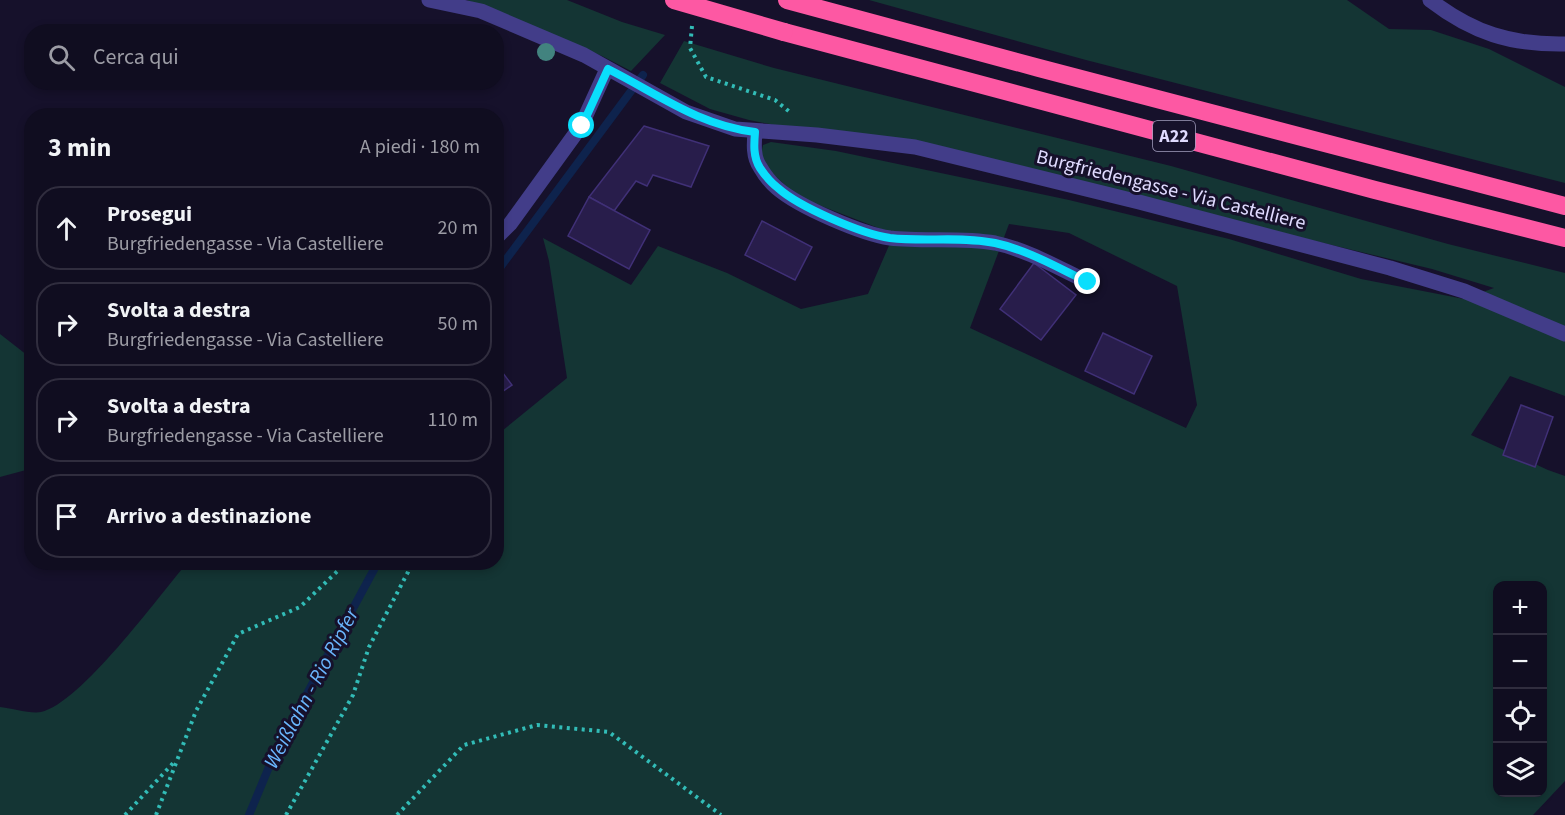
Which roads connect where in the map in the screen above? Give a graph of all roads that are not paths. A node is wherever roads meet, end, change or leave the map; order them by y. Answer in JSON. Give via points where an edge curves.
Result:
{"nodes":[{"id":1,"x":429,"y":0,"type":"edge"},
{"id":2,"x":674,"y":0,"type":"edge"},
{"id":3,"x":1430,"y":0,"type":"edge"},
{"id":4,"x":790,"y":1,"type":"edge"},
{"id":5,"x":1565,"y":44,"type":"edge"},
{"id":6,"x":608,"y":69,"type":"junction"},
{"id":7,"x":755,"y":132,"type":"junction"},
{"id":8,"x":1565,"y":206,"type":"edge"},
{"id":9,"x":504,"y":230,"type":"edge"},
{"id":10,"x":1565,"y":238,"type":"edge"},
{"id":11,"x":1088,"y":282,"type":"dead end"},
{"id":12,"x":1565,"y":334,"type":"edge"}],
"edges":[{"from":1,"to":6,"type":"street","name":"Burgfriedengasse - Via Castelliere","via":[[481,10]]},
{"from":2,"to":10,"type":"highway","number":"A22","bridge":true},
{"from":3,"to":5,"type":"street","via":[[1480,31],[1516,42]]},
{"from":4,"to":8,"type":"highway","number":"A22"},
{"from":6,"to":7,"type":"street","name":"Burgfriedengasse - Via Castelliere","via":[[686,112]]},
{"from":6,"to":9,"type":"street","via":[[582,126]]},
{"from":7,"to":11,"type":"street","via":[[753,147],[759,166],[776,188],[843,223],[890,238],[995,243],[1032,255]]},
{"from":7,"to":12,"type":"street","name":"Burgfriedengasse - Via Castelliere","via":[[915,147],[1128,200],[1390,267],[1464,291]]}]}
